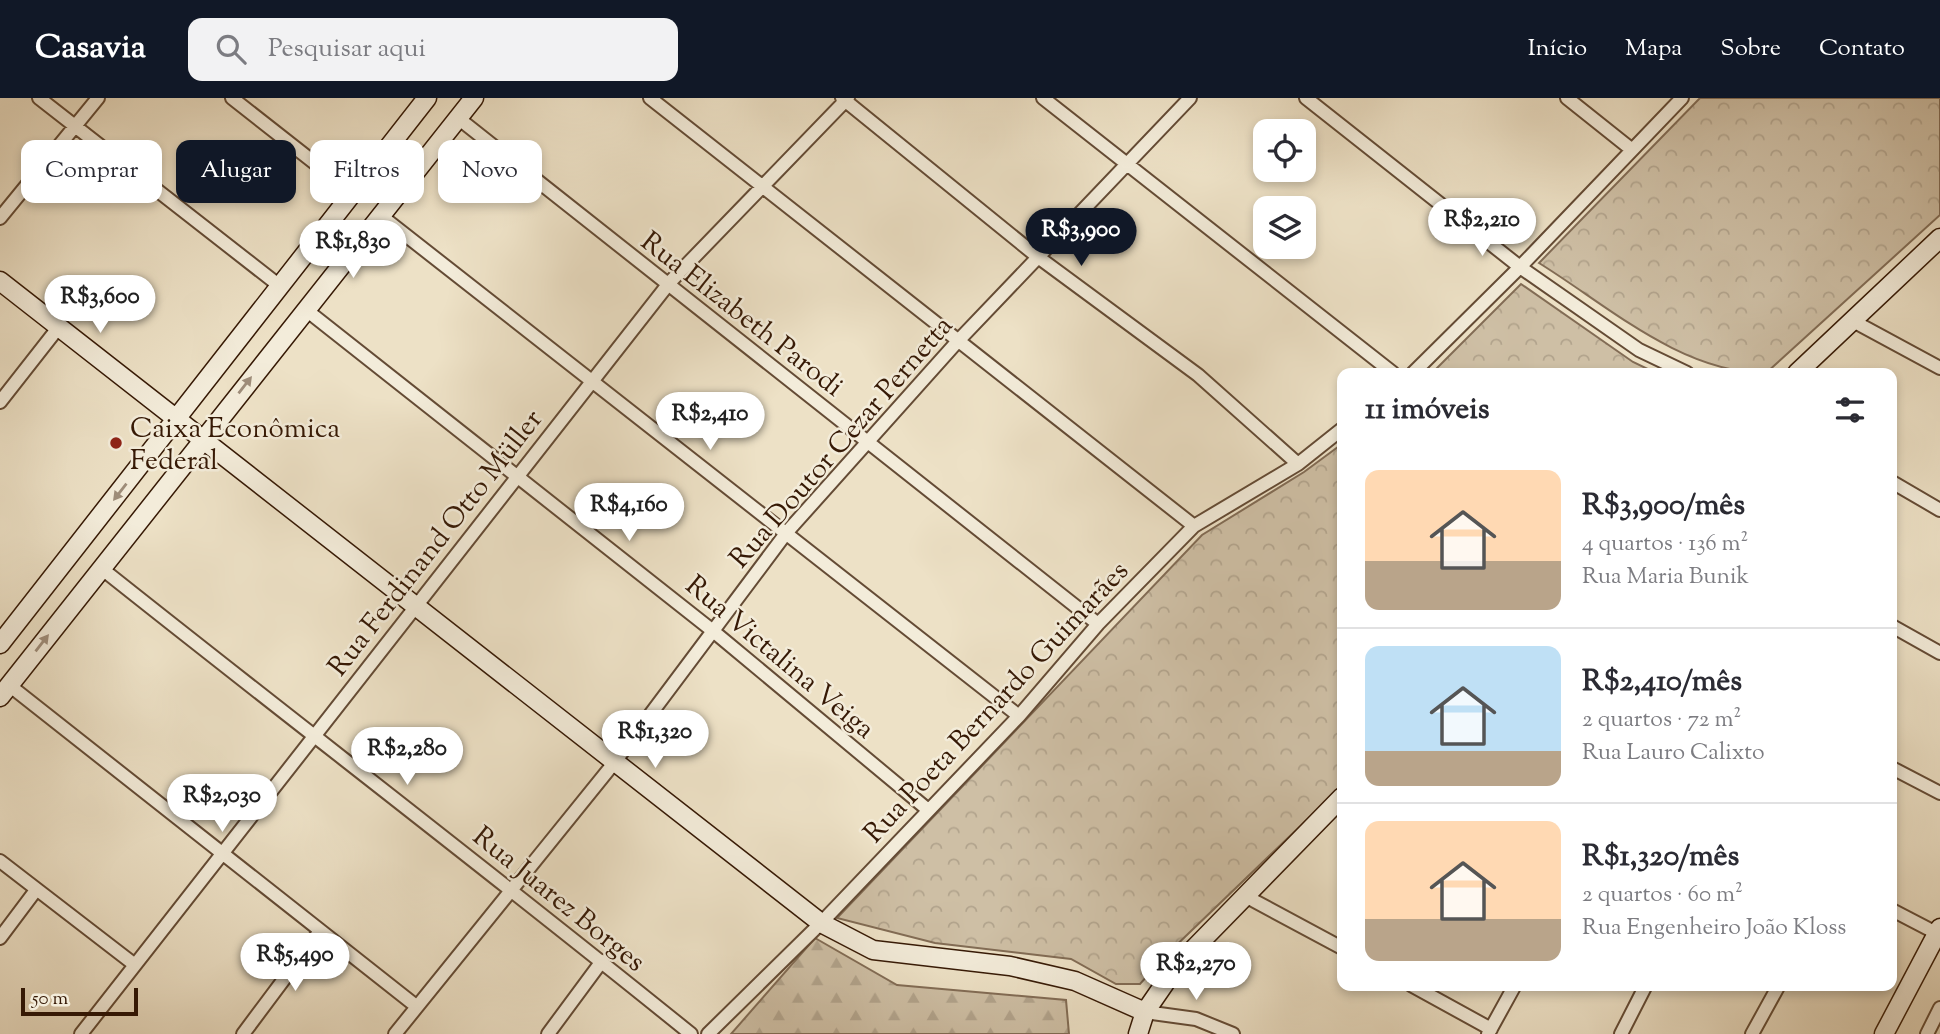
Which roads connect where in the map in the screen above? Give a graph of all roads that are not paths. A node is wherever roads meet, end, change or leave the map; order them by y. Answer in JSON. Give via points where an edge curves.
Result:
{"nodes":[{"id":1,"x":39,"y":98,"type":"edge"},
{"id":2,"x":99,"y":98,"type":"edge"},
{"id":3,"x":232,"y":98,"type":"edge"},
{"id":4,"x":427,"y":98,"type":"edge"},
{"id":5,"x":474,"y":98,"type":"edge"},
{"id":6,"x":650,"y":98,"type":"edge"},
{"id":7,"x":1044,"y":98,"type":"edge"},
{"id":8,"x":1190,"y":98,"type":"edge"},
{"id":9,"x":1306,"y":98,"type":"edge"},
{"id":10,"x":1567,"y":98,"type":"edge"},
{"id":11,"x":1682,"y":98,"type":"edge"},
{"id":12,"x":845,"y":99,"type":"edge"},
{"id":13,"x":458,"y":118,"type":"junction"},
{"id":14,"x":76,"y":126,"type":"junction"},
{"id":15,"x":395,"y":140,"type":"edge"},
{"id":16,"x":1630,"y":149,"type":"junction"},
{"id":17,"x":310,"y":160,"type":"edge"},
{"id":18,"x":1128,"y":162,"type":"junction"},
{"id":19,"x":762,"y":185,"type":"junction"},
{"id":20,"x":346,"y":203,"type":"edge"},
{"id":21,"x":380,"y":215,"type":"junction"},
{"id":22,"x":0,"y":218,"type":"edge"},
{"id":23,"x":1940,"y":238,"type":"edge"},
{"id":24,"x":1038,"y":257,"type":"junction"},
{"id":25,"x":1520,"y":267,"type":"junction"},
{"id":26,"x":0,"y":281,"type":"edge"},
{"id":27,"x":667,"y":285,"type":"junction"},
{"id":28,"x":281,"y":287,"type":"junction"},
{"id":29,"x":305,"y":309,"type":"junction"},
{"id":30,"x":1853,"y":321,"type":"junction"},
{"id":31,"x":58,"y":328,"type":"junction"},
{"id":32,"x":957,"y":342,"type":"junction"},
{"id":33,"x":1386,"y":368,"type":"edge"},
{"id":34,"x":1418,"y":368,"type":"edge"},
{"id":35,"x":1677,"y":368,"type":"edge"},
{"id":36,"x":1802,"y":368,"type":"edge"},
{"id":37,"x":1940,"y":368,"type":"edge"},
{"id":38,"x":590,"y":382,"type":"junction"},
{"id":39,"x":0,"y":402,"type":"edge"},
{"id":40,"x":177,"y":419,"type":"junction"},
{"id":41,"x":1337,"y":433,"type":"edge"},
{"id":42,"x":203,"y":439,"type":"junction"},
{"id":43,"x":868,"y":442,"type":"junction"},
{"id":44,"x":1298,"y":464,"type":"junction"},
{"id":45,"x":518,"y":475,"type":"junction"},
{"id":46,"x":1897,"y":485,"type":"edge"},
{"id":47,"x":1940,"y":510,"type":"edge"},
{"id":48,"x":1194,"y":526,"type":"junction"},
{"id":49,"x":787,"y":531,"type":"junction"},
{"id":50,"x":101,"y":568,"type":"junction"},
{"id":51,"x":417,"y":607,"type":"junction"},
{"id":52,"x":1098,"y":624,"type":"junction"},
{"id":53,"x":1897,"y":629,"type":"edge"},
{"id":54,"x":713,"y":631,"type":"junction"},
{"id":55,"x":0,"y":645,"type":"edge"},
{"id":56,"x":1940,"y":653,"type":"edge"},
{"id":57,"x":5,"y":691,"type":"edge"},
{"id":58,"x":1019,"y":716,"type":"junction"},
{"id":59,"x":312,"y":736,"type":"junction"},
{"id":60,"x":614,"y":763,"type":"junction"},
{"id":61,"x":1897,"y":771,"type":"edge"},
{"id":62,"x":1940,"y":793,"type":"edge"},
{"id":63,"x":1337,"y":805,"type":"edge"},
{"id":64,"x":927,"y":809,"type":"junction"},
{"id":65,"x":221,"y":854,"type":"junction"},
{"id":66,"x":0,"y":861,"type":"edge"},
{"id":67,"x":511,"y":887,"type":"junction"},
{"id":68,"x":36,"y":890,"type":"junction"},
{"id":69,"x":1247,"y":897,"type":"junction"},
{"id":70,"x":1897,"y":912,"type":"edge"},
{"id":71,"x":821,"y":923,"type":"junction"},
{"id":72,"x":320,"y":931,"type":"junction"},
{"id":73,"x":1939,"y":932,"type":"edge"},
{"id":74,"x":0,"y":938,"type":"edge"},
{"id":75,"x":1337,"y":945,"type":"edge"},
{"id":76,"x":602,"y":961,"type":"junction"},
{"id":77,"x":135,"y":965,"type":"junction"},
{"id":78,"x":1421,"y":991,"type":"edge"},
{"id":79,"x":1512,"y":991,"type":"edge"},
{"id":80,"x":1643,"y":991,"type":"edge"},
{"id":81,"x":1776,"y":991,"type":"edge"},
{"id":82,"x":416,"y":1006,"type":"junction"},
{"id":83,"x":1940,"y":1008,"type":"edge"},
{"id":84,"x":1145,"y":1012,"type":"junction"},
{"id":85,"x":1490,"y":1031,"type":"edge"},
{"id":86,"x":80,"y":1034,"type":"edge"},
{"id":87,"x":243,"y":1034,"type":"edge"},
{"id":88,"x":395,"y":1034,"type":"edge"},
{"id":89,"x":548,"y":1034,"type":"edge"},
{"id":90,"x":691,"y":1034,"type":"edge"},
{"id":91,"x":708,"y":1034,"type":"edge"},
{"id":92,"x":1138,"y":1034,"type":"edge"},
{"id":93,"x":1233,"y":1034,"type":"edge"},
{"id":94,"x":1621,"y":1034,"type":"edge"},
{"id":95,"x":1752,"y":1034,"type":"edge"},
{"id":96,"x":1884,"y":1034,"type":"edge"},
{"id":97,"x":1927,"y":1034,"type":"edge"}],
"edges":[{"from":1,"to":14,"type":"street"},
{"from":2,"to":14,"type":"street"},
{"from":3,"to":17,"type":"street"},
{"from":4,"to":15,"type":"street"},
{"from":5,"to":13,"type":"street"},
{"from":6,"to":19,"type":"street"},
{"from":7,"to":18,"type":"street"},
{"from":8,"to":18,"type":"street","name":"Rua Doutor Cezar Pernetta"},
{"from":9,"to":25,"type":"street"},
{"from":10,"to":16,"type":"street"},
{"from":11,"to":16,"type":"street"},
{"from":12,"to":19,"type":"street","name":"Rua Ferdinand Otto Müller"},
{"from":12,"to":24,"type":"street"},
{"from":13,"to":21,"type":"street"},
{"from":13,"to":27,"type":"street","name":"Rua Elizabeth Parodi"},
{"from":14,"to":22,"type":"street"},
{"from":14,"to":28,"type":"street"},
{"from":16,"to":25,"type":"street"},
{"from":18,"to":24,"type":"street","name":"Rua Doutor Cezar Pernetta"},
{"from":18,"to":33,"type":"street"},
{"from":19,"to":27,"type":"street","name":"Rua Ferdinand Otto Müller"},
{"from":19,"to":32,"type":"street"},
{"from":20,"to":28,"type":"street"},
{"from":21,"to":29,"type":"street"},
{"from":21,"to":38,"type":"street"},
{"from":23,"to":30,"type":"street"},
{"from":24,"to":32,"type":"street","name":"Rua Doutor Cezar Pernetta"},
{"from":24,"to":44,"type":"street","via":[[1198,374]]},
{"from":25,"to":34,"type":"street"},
{"from":25,"to":35,"type":"street","via":[[1639,350]]},
{"from":26,"to":31,"type":"street"},
{"from":27,"to":38,"type":"street","name":"Rua Ferdinand Otto Müller"},
{"from":27,"to":43,"type":"street","name":"Rua Elizabeth Parodi"},
{"from":28,"to":40,"type":"street"},
{"from":42,"to":29,"type":"street","one_way":true},
{"from":29,"to":45,"type":"street","name":"Rua Victalina Veiga"},
{"from":30,"to":36,"type":"street"},
{"from":30,"to":37,"type":"street"},
{"from":31,"to":39,"type":"street"},
{"from":31,"to":40,"type":"street"},
{"from":32,"to":43,"type":"street","name":"Rua Doutor Cezar Pernetta"},
{"from":32,"to":48,"type":"street"},
{"from":38,"to":45,"type":"street","name":"Rua Ferdinand Otto Müller"},
{"from":38,"to":49,"type":"street"},
{"from":40,"to":42,"type":"street"},
{"from":40,"to":55,"type":"street","one_way":true},
{"from":41,"to":44,"type":"street","name":"Rua Poeta Bernardo Guimarães"},
{"from":42,"to":50,"type":"street"},
{"from":42,"to":51,"type":"street"},
{"from":43,"to":49,"type":"street","name":"Rua Doutor Cezar Pernetta"},
{"from":43,"to":52,"type":"street","name":"Rua Elizabeth Parodi"},
{"from":44,"to":48,"type":"street","name":"Rua Poeta Bernardo Guimarães"},
{"from":45,"to":51,"type":"street","name":"Rua Ferdinand Otto Müller"},
{"from":45,"to":54,"type":"street","name":"Rua Victalina Veiga"},
{"from":46,"to":47,"type":"street"},
{"from":48,"to":52,"type":"street","name":"Rua Poeta Bernardo Guimarães"},
{"from":49,"to":54,"type":"street","name":"Rua Doutor Cezar Pernetta"},
{"from":49,"to":58,"type":"street"},
{"from":57,"to":50,"type":"street","one_way":true},
{"from":50,"to":59,"type":"street","name":"Rua Juarez Borges"},
{"from":51,"to":59,"type":"street","name":"Rua Ferdinand Otto Müller"},
{"from":51,"to":60,"type":"street"},
{"from":52,"to":58,"type":"street","name":"Rua Poeta Bernardo Guimarães"},
{"from":53,"to":56,"type":"street"},
{"from":54,"to":60,"type":"street","name":"Rua Doutor Cezar Pernetta"},
{"from":54,"to":64,"type":"street","name":"Rua Victalina Veiga"},
{"from":57,"to":65,"type":"street"},
{"from":58,"to":64,"type":"street","name":"Rua Poeta Bernardo Guimarães"},
{"from":59,"to":65,"type":"street","name":"Rua Ferdinand Otto Müller"},
{"from":59,"to":67,"type":"street","name":"Rua Juarez Borges"},
{"from":60,"to":67,"type":"street","name":"Rua Doutor Cezar Pernetta"},
{"from":60,"to":71,"type":"street"},
{"from":61,"to":62,"type":"street"},
{"from":63,"to":69,"type":"street"},
{"from":64,"to":71,"type":"street","name":"Rua Poeta Bernardo Guimarães"},
{"from":65,"to":72,"type":"street"},
{"from":65,"to":77,"type":"street","name":"Rua Ferdinand Otto Müller"},
{"from":66,"to":68,"type":"street"},
{"from":67,"to":76,"type":"street","name":"Rua Juarez Borges"},
{"from":67,"to":82,"type":"street","name":"Rua Doutor Cezar Pernetta"},
{"from":68,"to":74,"type":"street"},
{"from":68,"to":77,"type":"street"},
{"from":69,"to":75,"type":"street"},
{"from":69,"to":84,"type":"street","via":[[1176,967]]},
{"from":70,"to":73,"type":"street"},
{"from":71,"to":84,"type":"street","via":[[873,950],[1010,966],[1062,978]]},
{"from":71,"to":91,"type":"street","name":"Rua Poeta Bernardo Guimarães"},
{"from":72,"to":82,"type":"street"},
{"from":72,"to":87,"type":"street"},
{"from":73,"to":96,"type":"street"},
{"from":76,"to":89,"type":"street"},
{"from":76,"to":90,"type":"street","name":"Rua Juarez Borges"},
{"from":77,"to":86,"type":"street","name":"Rua Ferdinand Otto Müller"},
{"from":78,"to":85,"type":"street"},
{"from":79,"to":85,"type":"street"},
{"from":80,"to":94,"type":"street"},
{"from":81,"to":95,"type":"street"},
{"from":82,"to":88,"type":"street","name":"Rua Doutor Cezar Pernetta"},
{"from":83,"to":97,"type":"street"},
{"from":84,"to":92,"type":"street"},
{"from":84,"to":93,"type":"street","via":[[1196,1019]]}]}
